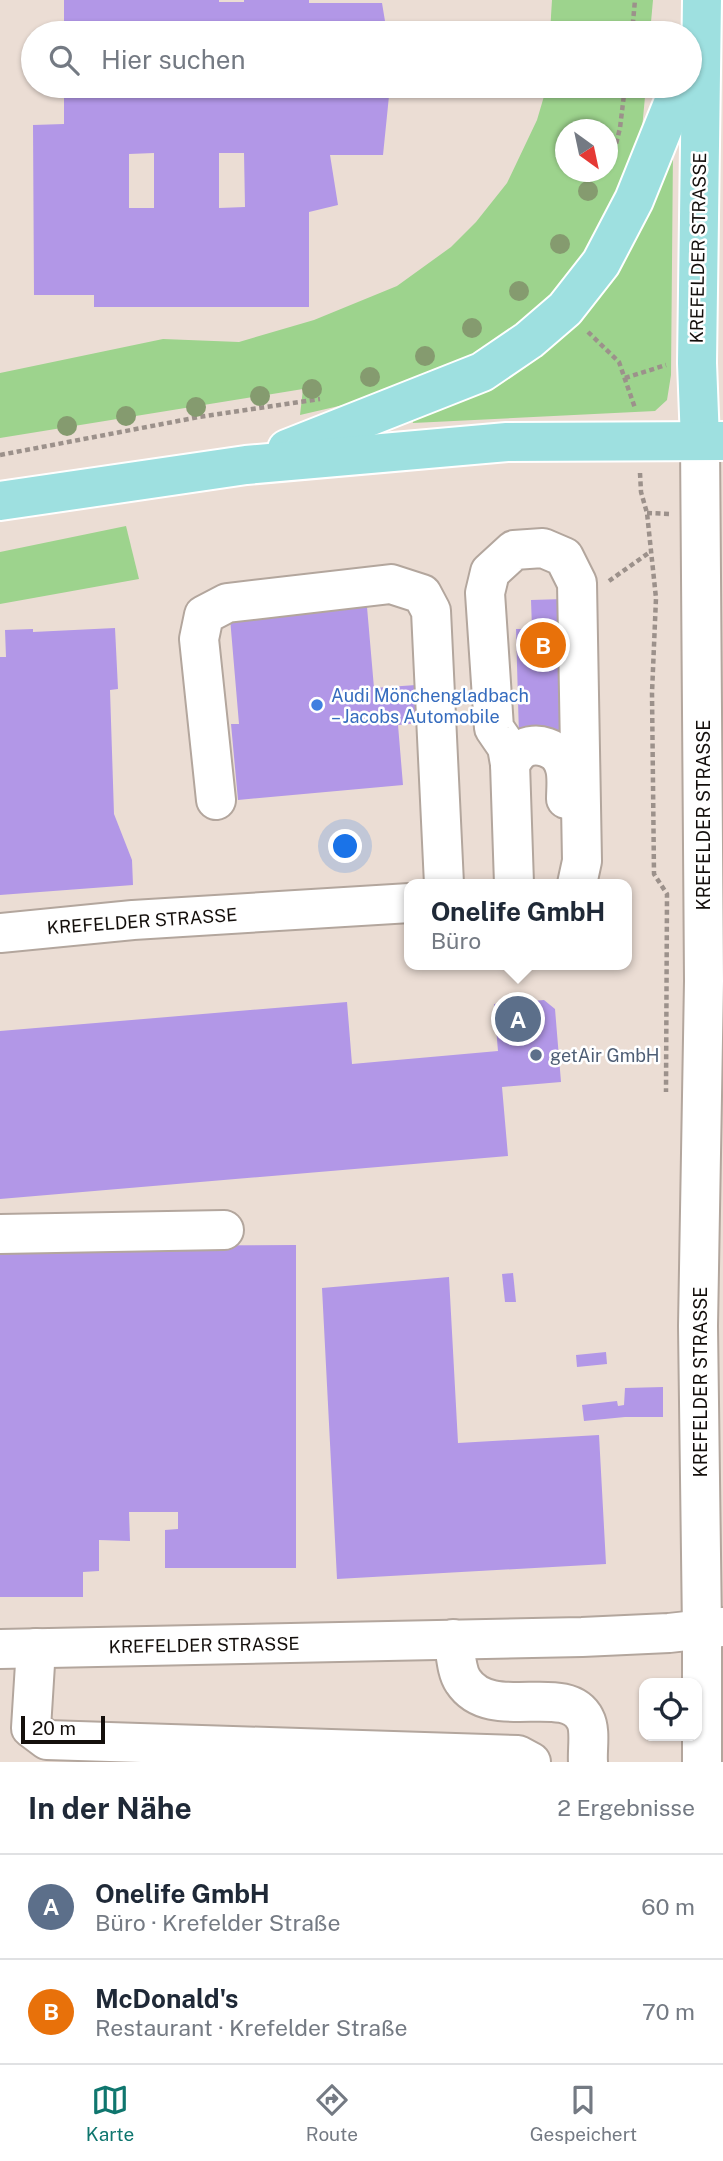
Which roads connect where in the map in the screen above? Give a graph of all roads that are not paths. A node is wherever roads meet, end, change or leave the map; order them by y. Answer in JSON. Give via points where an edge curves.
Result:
{"nodes":[{"id":1,"x":702,"y":0,"type":"edge"},
{"id":2,"x":699,"y":21,"type":"edge"},
{"id":3,"x":675,"y":98,"type":"edge"},
{"id":4,"x":695,"y":98,"type":"edge"},
{"id":5,"x":712,"y":441,"type":"edge"},
{"id":6,"x":246,"y":465,"type":"junction"},
{"id":7,"x":0,"y":501,"type":"edge"},
{"id":8,"x":510,"y":764,"type":"junction"},
{"id":9,"x":216,"y":800,"type":"dead end"},
{"id":10,"x":444,"y":879,"type":"edge"},
{"id":11,"x":514,"y":879,"type":"edge"},
{"id":12,"x":575,"y":879,"type":"edge"},
{"id":13,"x":578,"y":879,"type":"edge"},
{"id":14,"x":404,"y":903,"type":"edge"},
{"id":15,"x":0,"y":933,"type":"edge"},
{"id":16,"x":224,"y":1230,"type":"dead end"},
{"id":17,"x":0,"y":1234,"type":"edge"},
{"id":18,"x":713,"y":1628,"type":"edge"},
{"id":19,"x":453,"y":1639,"type":"junction"},
{"id":20,"x":18,"y":1649,"type":"edge"},
{"id":21,"x":531,"y":1762,"type":"edge"},
{"id":22,"x":587,"y":1762,"type":"edge"},
{"id":23,"x":702,"y":1762,"type":"edge"}],
"edges":[{"from":1,"to":2,"type":"main road","name":"KREFELDER STRASSE"},
{"from":3,"to":6,"type":"main road","via":[[634,200],[601,263],[565,309],[529,340],[482,372]]},
{"from":4,"to":5,"type":"main road","name":"KREFELDER STRASSE","via":[[697,363]]},
{"from":5,"to":6,"type":"main road","via":[[507,442]]},
{"from":5,"to":18,"type":"street","name":"KREFELDER STRASSE","via":[[698,1326]]},
{"from":6,"to":7,"type":"main road"},
{"from":8,"to":11,"type":"street"},
{"from":8,"to":12,"type":"street","via":[[524,748],[538,746],[560,757],[565,766],[569,862]]},
{"from":8,"to":13,"type":"street","via":[[507,747],[494,727],[485,593],[490,572],[514,551],[543,548],[564,557],[577,583],[582,861]]},
{"from":9,"to":10,"type":"street","via":[[199,639],[204,615],[227,603],[391,584],[422,594],[431,611]]},
{"from":14,"to":15,"type":"street","name":"KREFELDER STRASSE"},
{"from":16,"to":17,"type":"street"},
{"from":18,"to":19,"type":"street","name":"KREFELDER STRASSE"},
{"from":18,"to":23,"type":"street","name":"KREFELDER STRASSE"},
{"from":19,"to":20,"type":"street","name":"KREFELDER STRASSE"},
{"from":19,"to":22,"type":"street","via":[[462,1680],[476,1696],[498,1703],[558,1703],[578,1709],[587,1721]]},
{"from":20,"to":21,"type":"street","via":[[31,1728],[47,1740],[517,1755]]}]}
